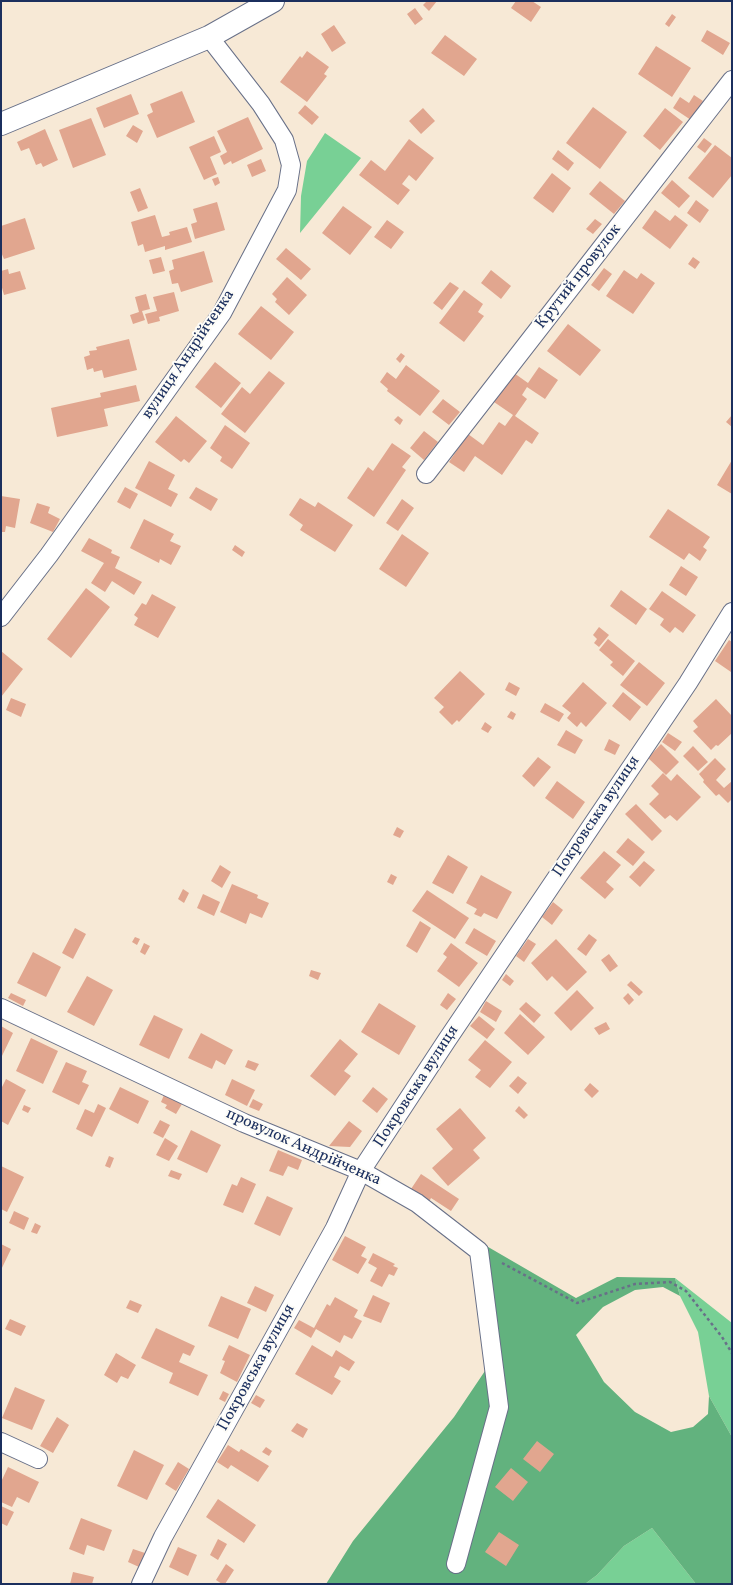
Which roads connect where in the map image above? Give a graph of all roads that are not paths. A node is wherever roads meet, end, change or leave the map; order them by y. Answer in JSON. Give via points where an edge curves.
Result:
{"nodes":[{"id":1,"x":273,"y":1,"type":"edge"},
{"id":2,"x":209,"y":37,"type":"junction"},
{"id":3,"x":732,"y":80,"type":"edge"},
{"id":4,"x":1,"y":124,"type":"edge"},
{"id":5,"x":426,"y":474,"type":"dead end"},
{"id":6,"x":732,"y":612,"type":"edge"},
{"id":7,"x":1,"y":617,"type":"edge"},
{"id":8,"x":1,"y":1008,"type":"edge"},
{"id":9,"x":361,"y":1171,"type":"junction"},
{"id":10,"x":1,"y":1442,"type":"edge"},
{"id":11,"x":38,"y":1459,"type":"dead end"},
{"id":12,"x":456,"y":1564,"type":"dead end"},
{"id":13,"x":141,"y":1584,"type":"edge"}],
"edges":[{"from":1,"to":2,"type":"street"},
{"from":2,"to":4,"type":"street"},
{"from":2,"to":7,"type":"street","name":"вулиця Андрійченка","via":[[261,104],[284,140],[291,165],[287,190],[222,312],[49,555]]},
{"from":3,"to":5,"type":"street","name":"Крутий провулок"},
{"from":6,"to":9,"type":"street","name":"Покровська вулиця","via":[[688,684]]},
{"from":8,"to":9,"type":"street","name":"провулок Андрійченка","via":[[244,1123]]},
{"from":9,"to":12,"type":"street","name":"провулок Андрійченка","via":[[417,1203],[479,1251],[499,1407]]},
{"from":9,"to":13,"type":"street","name":"Покровська вулиця","via":[[336,1228],[163,1538]]},
{"from":10,"to":11,"type":"street"}]}
